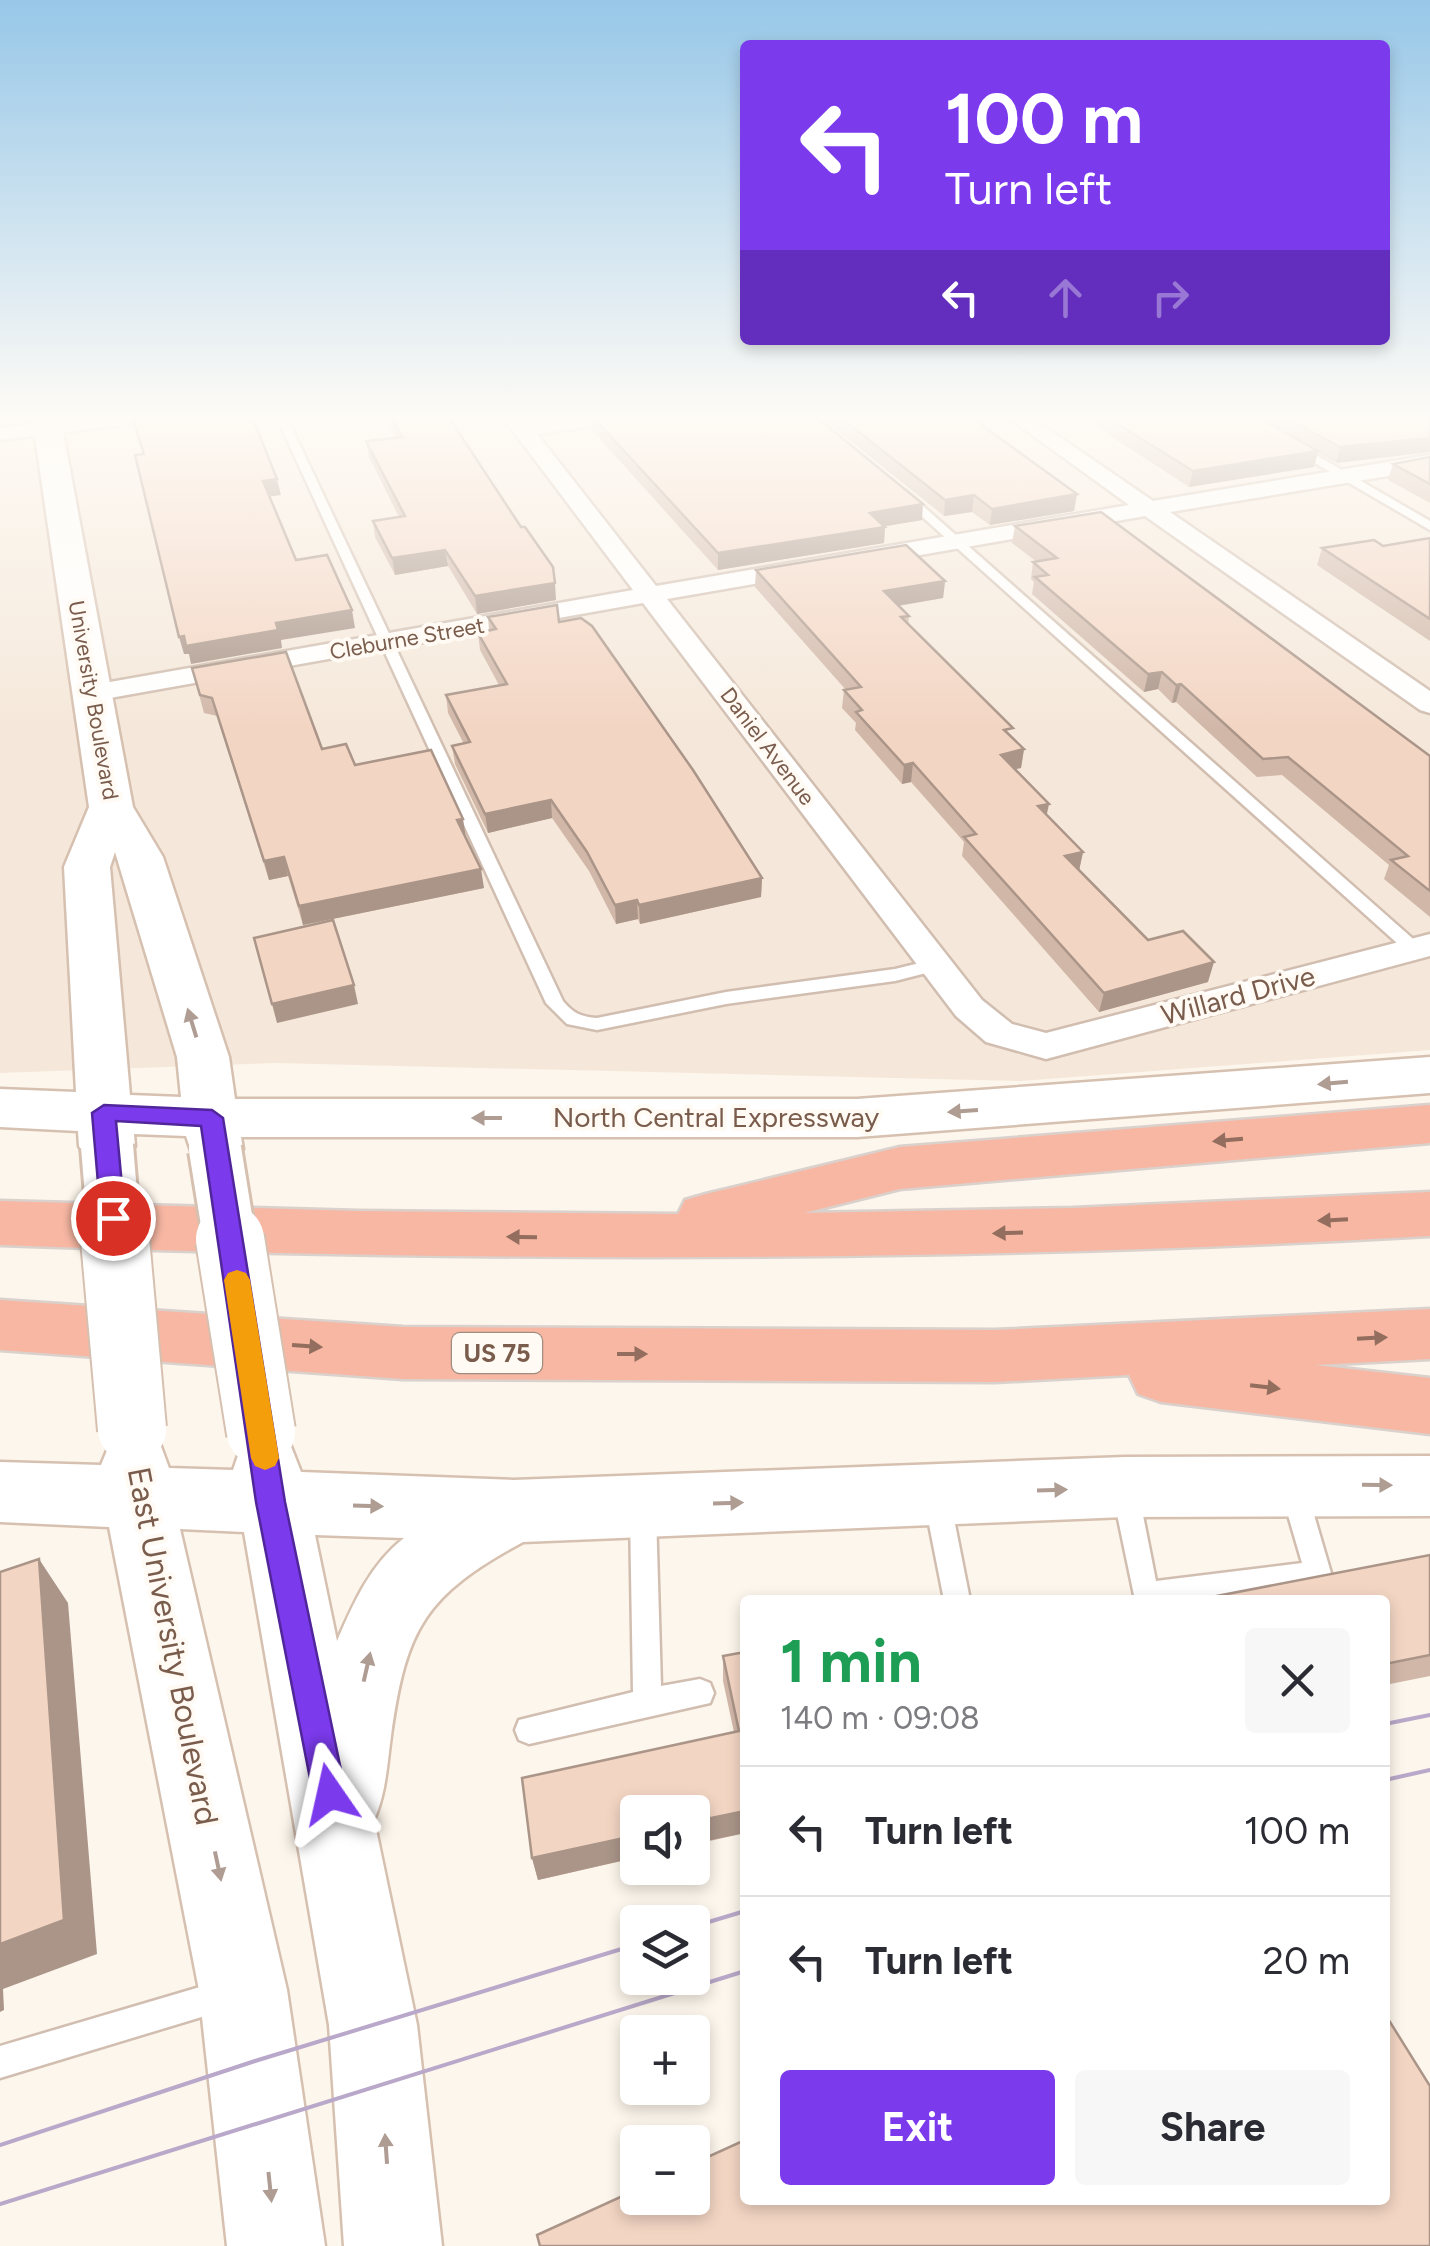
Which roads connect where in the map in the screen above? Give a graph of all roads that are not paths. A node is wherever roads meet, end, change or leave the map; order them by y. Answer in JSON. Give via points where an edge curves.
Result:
{"nodes":[{"id":1,"x":64,"y":521,"type":"edge"},
{"id":2,"x":329,"y":521,"type":"edge"},
{"id":3,"x":594,"y":521,"type":"edge"},
{"id":4,"x":935,"y":521,"type":"edge"},
{"id":5,"x":1073,"y":521,"type":"edge"},
{"id":6,"x":1168,"y":521,"type":"edge"},
{"id":7,"x":958,"y":540,"type":"junction"},
{"id":8,"x":651,"y":594,"type":"junction"},
{"id":9,"x":385,"y":642,"type":"junction"},
{"id":10,"x":93,"y":693,"type":"junction"},
{"id":11,"x":1430,"y":704,"type":"edge"},
{"id":12,"x":111,"y":807,"type":"junction"},
{"id":13,"x":1422,"y":947,"type":"edge"},
{"id":14,"x":936,"y":965,"type":"junction"},
{"id":15,"x":1046,"y":1046,"type":"joint"},
{"id":16,"x":1430,"y":1075,"type":"edge"},
{"id":17,"x":0,"y":1108,"type":"edge"},
{"id":18,"x":1430,"y":1124,"type":"edge"},
{"id":19,"x":105,"y":1130,"type":"junction"},
{"id":20,"x":214,"y":1134,"type":"junction"},
{"id":21,"x":1430,"y":1214,"type":"edge"},
{"id":22,"x":0,"y":1223,"type":"edge"},
{"id":23,"x":620,"y":1238,"type":"junction"},
{"id":24,"x":0,"y":1325,"type":"edge"},
{"id":25,"x":1430,"y":1334,"type":"edge"},
{"id":26,"x":994,"y":1356,"type":"junction"},
{"id":27,"x":1430,"y":1406,"type":"edge"},
{"id":28,"x":135,"y":1463,"type":"junction"},
{"id":29,"x":266,"y":1467,"type":"junction"},
{"id":30,"x":1292,"y":1484,"type":"junction"},
{"id":31,"x":1430,"y":1486,"type":"edge"},
{"id":32,"x":1124,"y":1487,"type":"junction"},
{"id":33,"x":0,"y":1492,"type":"edge"},
{"id":34,"x":936,"y":1494,"type":"junction"},
{"id":35,"x":642,"y":1506,"type":"junction"},
{"id":36,"x":514,"y":1511,"type":"junction"},
{"id":37,"x":956,"y":1595,"type":"edge"},
{"id":38,"x":700,"y":1693,"type":"dead end"},
{"id":39,"x":647,"y":1702,"type":"junction"},
{"id":40,"x":529,"y":1730,"type":"dead end"},
{"id":41,"x":337,"y":1832,"type":"junction"},
{"id":42,"x":243,"y":1990,"type":"junction"},
{"id":43,"x":0,"y":2062,"type":"edge"},
{"id":44,"x":276,"y":2246,"type":"edge"},
{"id":45,"x":393,"y":2246,"type":"edge"}],
"edges":[{"from":1,"to":10,"type":"street","name":"University Boulevard"},
{"from":2,"to":9,"type":"lane"},
{"from":3,"to":8,"type":"street","name":"Daniel Avenue"},
{"from":4,"to":7,"type":"lane"},
{"from":5,"to":7,"type":"street","name":"Cleburne Street"},
{"from":6,"to":11,"type":"street"},
{"from":7,"to":8,"type":"street","name":"Cleburne Street"},
{"from":7,"to":13,"type":"lane"},
{"from":8,"to":9,"type":"street","name":"Cleburne Street"},
{"from":8,"to":14,"type":"street","name":"Daniel Avenue"},
{"from":9,"to":10,"type":"street","name":"Cleburne Street"},
{"from":9,"to":14,"type":"lane","via":[[565,1016],[597,1024]]},
{"from":10,"to":12,"type":"street","name":"University Boulevard"},
{"from":12,"to":19,"type":"street","name":"East University Boulevard","via":[[87,866]]},
{"from":20,"to":12,"type":"street","name":"University Boulevard","one_way":true,"via":[[203,1057],[142,858]]},
{"from":13,"to":15,"type":"street","name":"Willard Drive"},
{"from":14,"to":15,"type":"street","name":"Daniel Avenue","via":[[969,1008],[999,1033]]},
{"from":16,"to":20,"type":"street","name":"North Central Expressway","one_way":true,"via":[[857,1118]]},
{"from":17,"to":19,"type":"street","name":"North Central Expressway"},
{"from":18,"to":23,"type":"highway","one_way":true,"via":[[900,1168]]},
{"from":19,"to":20,"type":"street","name":"North Central Expressway"},
{"from":19,"to":28,"type":"street","name":"East University Boulevard","bridge":true},
{"from":20,"to":29,"type":"street","bridge":true},
{"from":21,"to":23,"type":"highway","one_way":true,"via":[[1004,1233]]},
{"from":23,"to":22,"type":"highway","one_way":true},
{"from":24,"to":26,"type":"highway","number":"US 75","one_way":true,"via":[[403,1353]]},
{"from":26,"to":25,"type":"highway","number":"US 75","one_way":true},
{"from":26,"to":27,"type":"highway","one_way":true},
{"from":28,"to":29,"type":"street"},
{"from":28,"to":33,"type":"street"},
{"from":28,"to":42,"type":"street","name":"East University Boulevard","one_way":true},
{"from":29,"to":36,"type":"street","one_way":true},
{"from":29,"to":41,"type":"street"},
{"from":30,"to":31,"type":"street","one_way":true},
{"from":30,"to":32,"type":"street"},
{"from":30,"to":32,"type":"lane","via":[[1318,1573],[1146,1595]]},
{"from":34,"to":32,"type":"street","one_way":true},
{"from":35,"to":34,"type":"street","one_way":true},
{"from":34,"to":37,"type":"lane"},
{"from":35,"to":36,"type":"street"},
{"from":35,"to":39,"type":"lane"},
{"from":41,"to":36,"type":"street","one_way":true,"via":[[368,1657],[397,1596],[421,1568]]},
{"from":38,"to":39,"type":"lane"},
{"from":39,"to":40,"type":"lane"},
{"from":45,"to":41,"type":"street","one_way":true,"via":[[381,2084]]},
{"from":42,"to":43,"type":"lane"},
{"from":42,"to":44,"type":"street","name":"East University Boulevard","one_way":true}]}
